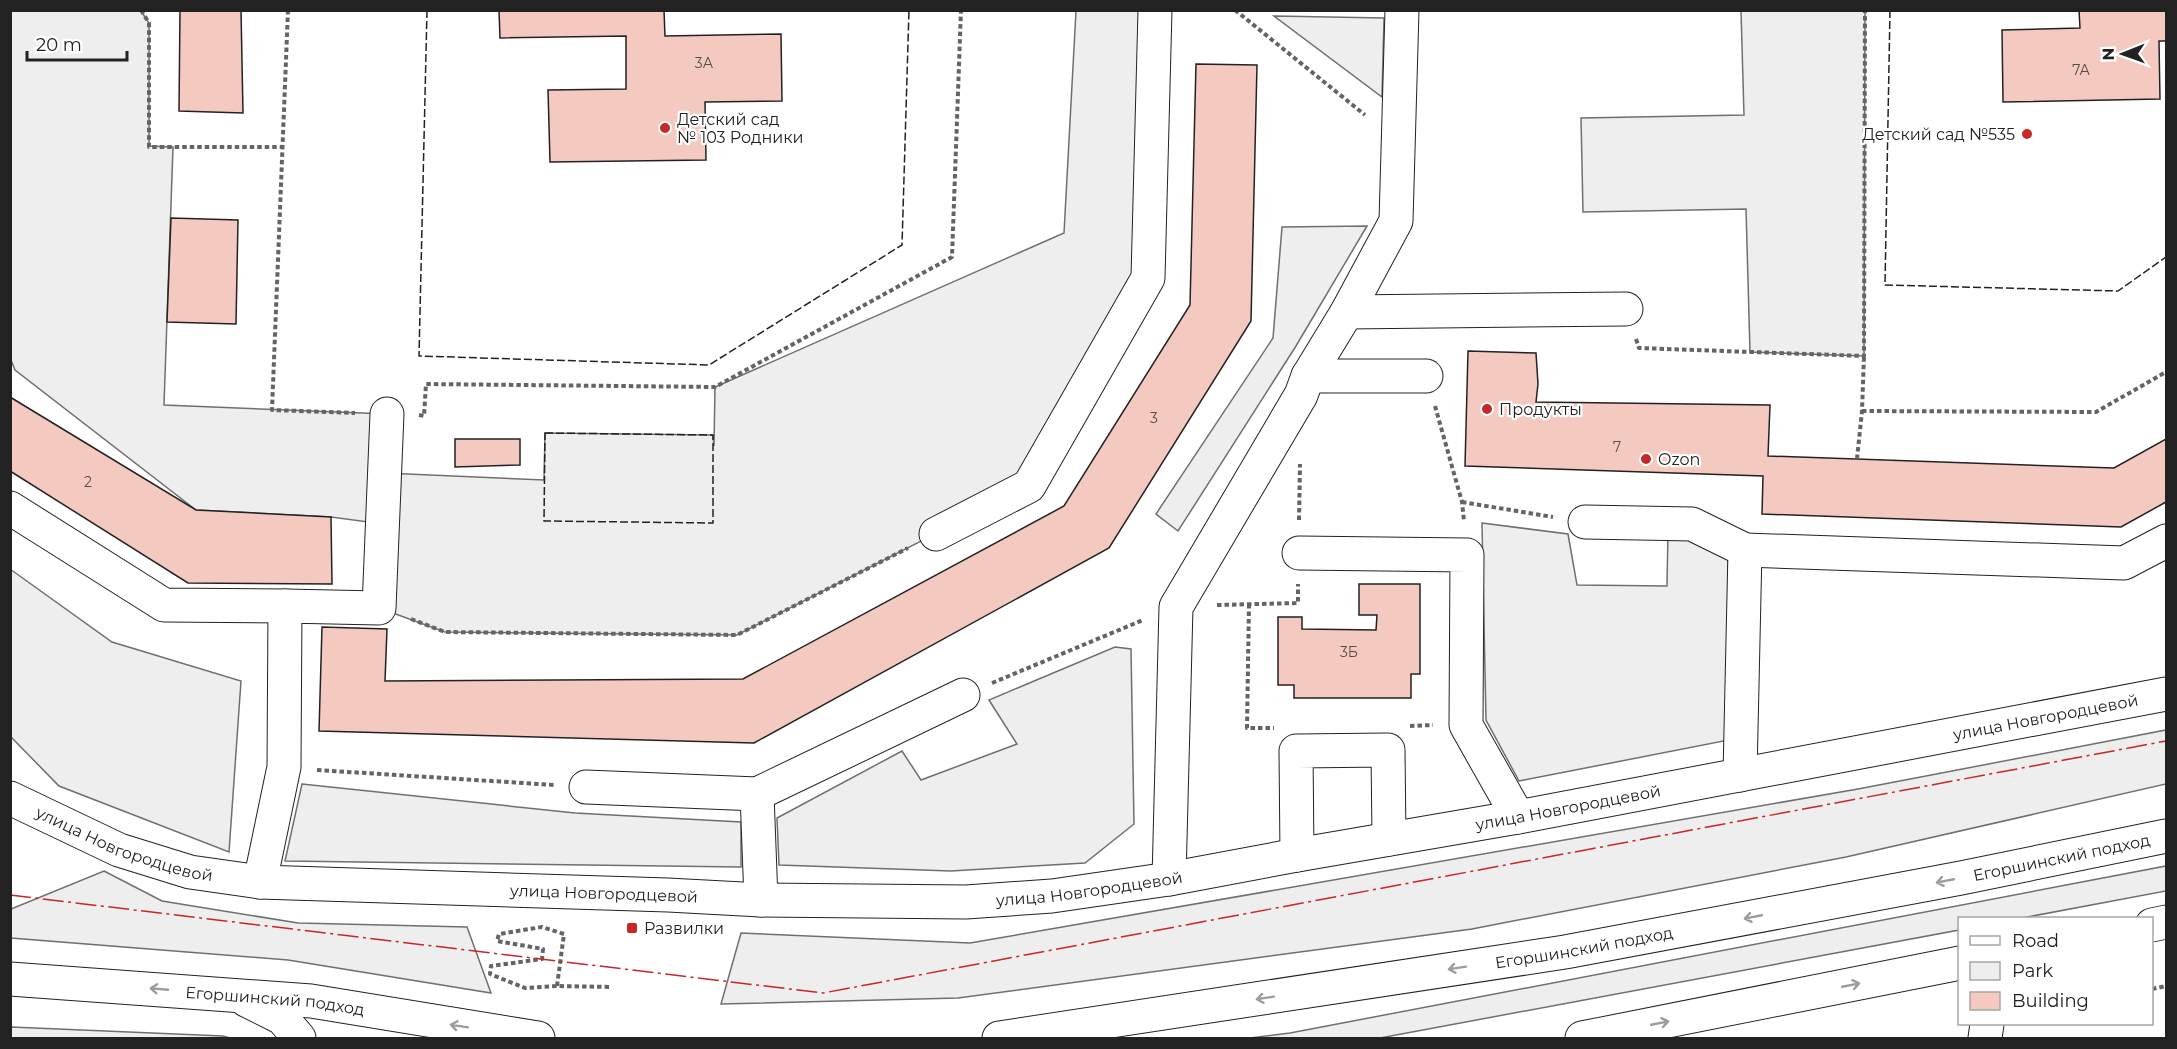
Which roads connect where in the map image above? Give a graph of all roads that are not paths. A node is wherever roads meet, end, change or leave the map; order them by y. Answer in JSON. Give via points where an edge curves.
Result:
{"nodes":[{"id":1,"x":1155,"y":10,"type":"edge"},
{"id":2,"x":1402,"y":10,"type":"edge"},
{"id":3,"x":1626,"y":309,"type":"road end"},
{"id":4,"x":1347,"y":312,"type":"junction"},
{"id":5,"x":1308,"y":376,"type":"junction"},
{"id":6,"x":1426,"y":376,"type":"road end"},
{"id":7,"x":387,"y":414,"type":"road end"},
{"id":8,"x":10,"y":508,"type":"edge"},
{"id":9,"x":1585,"y":522,"type":"road end"},
{"id":10,"x":936,"y":534,"type":"road end"},
{"id":11,"x":2166,"y":541,"type":"edge"},
{"id":12,"x":1745,"y":550,"type":"junction"},
{"id":13,"x":1299,"y":553,"type":"dead end"},
{"id":14,"x":285,"y":606,"type":"junction"},
{"id":15,"x":2166,"y":694,"type":"edge"},
{"id":16,"x":963,"y":695,"type":"dead end"},
{"id":17,"x":1740,"y":775,"type":"junction"},
{"id":18,"x":586,"y":787,"type":"road end"},
{"id":19,"x":757,"y":794,"type":"junction"},
{"id":20,"x":10,"y":798,"type":"edge"},
{"id":21,"x":1518,"y":817,"type":"junction"},
{"id":22,"x":2166,"y":836,"type":"edge"},
{"id":23,"x":1389,"y":839,"type":"junction"},
{"id":24,"x":1297,"y":855,"type":"junction"},
{"id":25,"x":1169,"y":879,"type":"junction"},
{"id":26,"x":261,"y":882,"type":"junction"},
{"id":27,"x":761,"y":900,"type":"junction"},
{"id":28,"x":1958,"y":963,"type":"edge"},
{"id":29,"x":10,"y":973,"type":"edge"},
{"id":30,"x":10,"y":979,"type":"edge"},
{"id":31,"x":61,"y":981,"type":"junction"},
{"id":32,"x":217,"y":994,"type":"junction"},
{"id":33,"x":1595,"y":1037,"type":"edge"},
{"id":34,"x":299,"y":1038,"type":"edge"},
{"id":35,"x":538,"y":1038,"type":"edge"},
{"id":36,"x":999,"y":1038,"type":"edge"}],
"edges":[{"from":1,"to":10,"type":"main road","via":[[1148,278],[1029,486]]},
{"from":2,"to":4,"type":"main road","via":[[1396,221]]},
{"from":3,"to":4,"type":"main road"},
{"from":4,"to":5,"type":"main road"},
{"from":5,"to":6,"type":"main road"},
{"from":5,"to":25,"type":"main road","via":[[1301,395],[1176,607]]},
{"from":7,"to":14,"type":"main road","via":[[379,608]]},
{"from":8,"to":14,"type":"main road","via":[[164,605]]},
{"from":9,"to":12,"type":"main road","via":[[1692,524]]},
{"from":11,"to":12,"type":"main road","via":[[2124,563]]},
{"from":12,"to":17,"type":"main road"},
{"from":13,"to":21,"type":"main road","via":[[1467,555],[1466,725]]},
{"from":14,"to":26,"type":"main road","via":[[284,767]]},
{"from":15,"to":17,"type":"main road","name":"улица Новгородцевой"},
{"from":16,"to":19,"type":"main road"},
{"from":17,"to":21,"type":"main road","name":"улица Новгородцевой"},
{"from":18,"to":19,"type":"main road"},
{"from":19,"to":27,"type":"main road"},
{"from":20,"to":26,"type":"main road","name":"улица Новгородцевой","via":[[119,850],[190,872]]},
{"from":21,"to":23,"type":"main road","name":"улица Новгородцевой"},
{"from":22,"to":36,"type":"main road","name":"Егоршинский подход","one_way":true,"via":[[1565,952]]},
{"from":23,"to":24,"type":"main road","name":"улица Новгородцевой"},
{"from":23,"to":24,"type":"main road","via":[[1388,750],[1296,751]]},
{"from":24,"to":25,"type":"main road","name":"улица Новгородцевой"},
{"from":25,"to":27,"type":"main road","name":"улица Новгородцевой","via":[[1052,896],[966,902]]},
{"from":26,"to":27,"type":"main road","name":"улица Новгородцевой"},
{"from":33,"to":28,"type":"main road","one_way":true},
{"from":29,"to":31,"type":"main road"},
{"from":30,"to":31,"type":"main road","name":"Егоршинский подход"},
{"from":32,"to":31,"type":"main road","name":"Егоршинский подход","one_way":true},
{"from":32,"to":34,"type":"main road","via":[[265,1008],[282,1018]]},
{"from":35,"to":32,"type":"main road","name":"Егоршинский подход","one_way":true,"via":[[311,1001]]}]}
